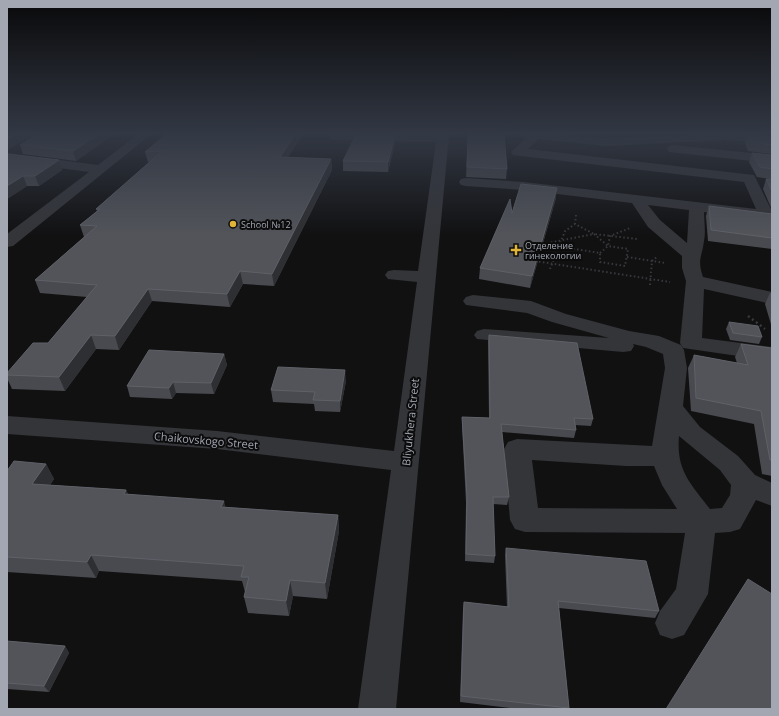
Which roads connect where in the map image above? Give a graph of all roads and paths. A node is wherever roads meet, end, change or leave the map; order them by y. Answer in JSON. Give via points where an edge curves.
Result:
{"nodes":[{"id":1,"x":95,"y":168,"type":"edge"},
{"id":2,"x":438,"y":168,"type":"edge"},
{"id":3,"x":663,"y":168,"type":"edge"},
{"id":4,"x":100,"y":169,"type":"joint"},
{"id":5,"x":466,"y":182,"type":"edge"},
{"id":6,"x":638,"y":200,"type":"junction"},
{"id":7,"x":697,"y":207,"type":"junction"},
{"id":8,"x":576,"y":215,"type":"dead end"},
{"id":9,"x":769,"y":215,"type":"edge"},
{"id":10,"x":650,"y":220,"type":"junction"},
{"id":11,"x":575,"y":224,"type":"junction"},
{"id":12,"x":594,"y":234,"type":"junction"},
{"id":13,"x":610,"y":236,"type":"junction"},
{"id":14,"x":561,"y":241,"type":"junction"},
{"id":15,"x":7,"y":242,"type":"edge"},
{"id":16,"x":608,"y":246,"type":"junction"},
{"id":17,"x":559,"y":247,"type":"junction"},
{"id":18,"x":600,"y":253,"type":"junction"},
{"id":19,"x":626,"y":257,"type":"junction"},
{"id":20,"x":532,"y":261,"type":"edge"},
{"id":21,"x":552,"y":264,"type":"junction"},
{"id":22,"x":690,"y":267,"type":"junction"},
{"id":23,"x":550,"y":269,"type":"dead end"},
{"id":24,"x":394,"y":275,"type":"dead end"},
{"id":25,"x":426,"y":277,"type":"junction"},
{"id":26,"x":767,"y":297,"type":"dead end"},
{"id":27,"x":473,"y":301,"type":"dead end"},
{"id":28,"x":484,"y":335,"type":"dead end"},
{"id":29,"x":682,"y":346,"type":"junction"},
{"id":30,"x":772,"y":354,"type":"edge"},
{"id":31,"x":671,"y":407,"type":"junction"},
{"id":32,"x":7,"y":425,"type":"edge"},
{"id":33,"x":666,"y":456,"type":"junction"},
{"id":34,"x":405,"y":462,"type":"junction"},
{"id":35,"x":745,"y":483,"type":"junction"},
{"id":36,"x":772,"y":495,"type":"edge"},
{"id":37,"x":702,"y":521,"type":"junction"},
{"id":38,"x":672,"y":623,"type":"dead end"},
{"id":39,"x":377,"y":709,"type":"edge"}],
"edges":[{"from":1,"to":4,"type":"street"},
{"from":2,"to":25,"type":"street","name":"Bliyukhera Street"},
{"from":3,"to":9,"type":"street","via":[[749,178],[758,183]]},
{"from":4,"to":15,"type":"street"},
{"from":5,"to":6,"type":"street","via":[[524,186]]},
{"from":6,"to":7,"type":"street"},
{"from":6,"to":10,"type":"street","via":[[642,211]]},
{"from":7,"to":9,"type":"street"},
{"from":7,"to":22,"type":"street","via":[[696,241]]},
{"from":8,"to":11,"type":"path"},
{"from":10,"to":13,"type":"path"},
{"from":10,"to":22,"type":"street"},
{"from":11,"to":12,"type":"path"},
{"from":11,"to":14,"type":"path","via":[[565,231]]},
{"from":12,"to":13,"type":"path"},
{"from":12,"to":14,"type":"path"},
{"from":12,"to":16,"type":"path"},
{"from":13,"to":16,"type":"path"},
{"from":13,"to":22,"type":"path"},
{"from":14,"to":17,"type":"path"},
{"from":14,"to":17,"type":"path","via":[[543,244]]},
{"from":16,"to":18,"type":"path"},
{"from":16,"to":19,"type":"path","via":[[628,249]]},
{"from":17,"to":18,"type":"path"},
{"from":17,"to":21,"type":"path"},
{"from":18,"to":19,"type":"path","via":[[600,262],[625,266]]},
{"from":19,"to":22,"type":"path"},
{"from":20,"to":21,"type":"path"},
{"from":21,"to":22,"type":"path"},
{"from":21,"to":23,"type":"path"},
{"from":22,"to":26,"type":"street"},
{"from":22,"to":29,"type":"street"},
{"from":24,"to":25,"type":"street"},
{"from":25,"to":34,"type":"street","name":"Bliyukhera Street"},
{"from":27,"to":29,"type":"street","via":[[531,307],[559,318],[627,337]]},
{"from":28,"to":29,"type":"street"},
{"from":29,"to":30,"type":"street"},
{"from":29,"to":31,"type":"street","via":[[676,368]]},
{"from":31,"to":33,"type":"street"},
{"from":31,"to":35,"type":"street","via":[[691,433],[729,463]]},
{"from":32,"to":34,"type":"street","name":"Chaikovskogo Street","via":[[217,440]]},
{"from":33,"to":37,"type":"street","via":[[669,472]]},
{"from":33,"to":37,"type":"street","via":[[517,449],[525,520]]},
{"from":34,"to":39,"type":"street","name":"Bliyukhera Street"},
{"from":35,"to":36,"type":"street"},
{"from":35,"to":37,"type":"street","via":[[744,497],[730,520]]},
{"from":37,"to":38,"type":"street","via":[[692,594]]}]}
